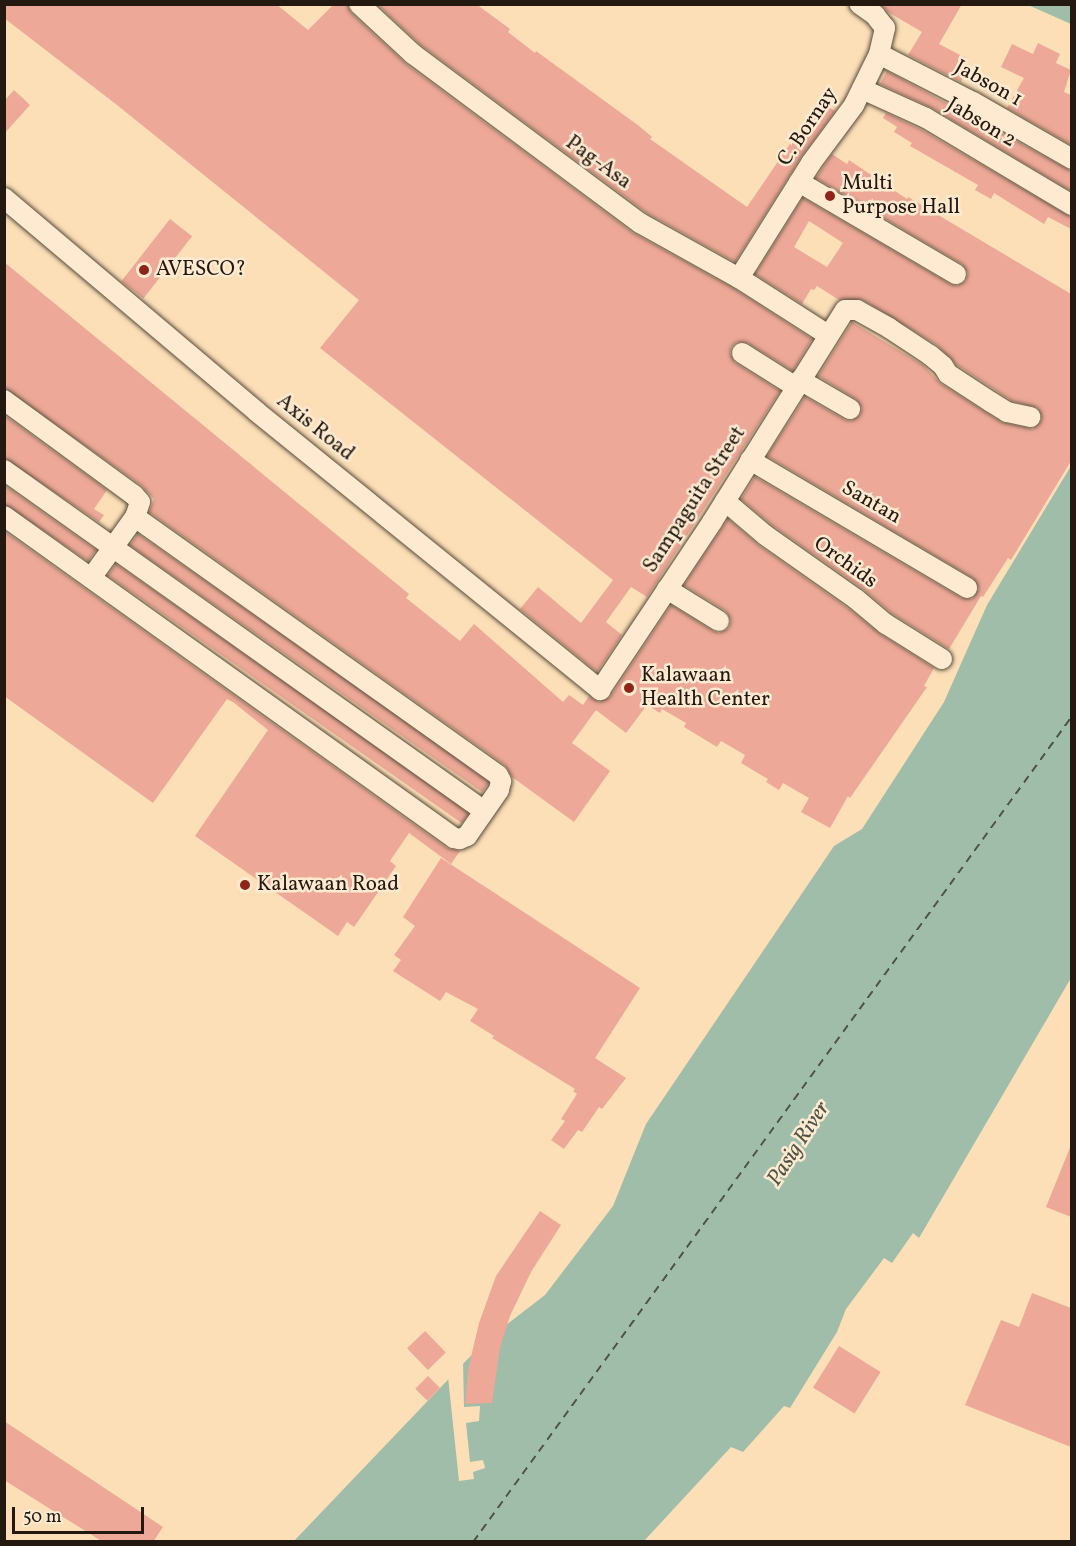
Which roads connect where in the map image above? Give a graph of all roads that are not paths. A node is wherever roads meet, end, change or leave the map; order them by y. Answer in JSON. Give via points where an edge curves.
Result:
{"nodes":[{"id":1,"x":359,"y":4,"type":"edge"},
{"id":2,"x":859,"y":4,"type":"edge"},
{"id":3,"x":879,"y":54,"type":"junction"},
{"id":4,"x":862,"y":89,"type":"junction"},
{"id":5,"x":1071,"y":159,"type":"edge"},
{"id":6,"x":799,"y":182,"type":"junction"},
{"id":7,"x":4,"y":198,"type":"edge"},
{"id":8,"x":1071,"y":205,"type":"edge"},
{"id":9,"x":956,"y":274,"type":"dead end"},
{"id":10,"x":739,"y":278,"type":"junction"},
{"id":11,"x":828,"y":334,"type":"junction"},
{"id":12,"x":742,"y":353,"type":"dead end"},
{"id":13,"x":798,"y":384,"type":"junction"},
{"id":14,"x":4,"y":400,"type":"edge"},
{"id":15,"x":850,"y":409,"type":"dead end"},
{"id":16,"x":1029,"y":417,"type":"dead end"},
{"id":17,"x":750,"y":460,"type":"junction"},
{"id":18,"x":4,"y":470,"type":"edge"},
{"id":19,"x":725,"y":501,"type":"junction"},
{"id":20,"x":4,"y":516,"type":"edge"},
{"id":21,"x":135,"y":518,"type":"junction"},
{"id":22,"x":112,"y":546,"type":"junction"},
{"id":23,"x":91,"y":578,"type":"junction"},
{"id":24,"x":968,"y":588,"type":"dead end"},
{"id":25,"x":667,"y":589,"type":"junction"},
{"id":26,"x":719,"y":621,"type":"dead end"},
{"id":27,"x":942,"y":659,"type":"dead end"},
{"id":28,"x":600,"y":690,"type":"joint"},
{"id":29,"x":483,"y":810,"type":"junction"}],
"edges":[{"from":1,"to":10,"type":"street","name":"Pag-Asa","via":[[412,54],[557,164],[640,223]]},
{"from":2,"to":3,"type":"street","name":"C. Bornay","via":[[885,28]]},
{"from":3,"to":4,"type":"street","name":"C. Bornay"},
{"from":3,"to":5,"type":"street","name":"Jabson 1"},
{"from":4,"to":6,"type":"street","name":"C. Bornay"},
{"from":4,"to":8,"type":"street","name":"Jabson 2","via":[[926,118]]},
{"from":6,"to":9,"type":"street"},
{"from":6,"to":10,"type":"street","name":"C. Bornay"},
{"from":7,"to":28,"type":"street","name":"Axis Road","via":[[257,412]]},
{"from":10,"to":11,"type":"street","name":"Pag-Asa"},
{"from":11,"to":13,"type":"street","name":"Sampaguita Street"},
{"from":11,"to":16,"type":"street","name":"Sampaguita Street","via":[[845,310],[857,310],[930,355],[948,374],[1007,412]]},
{"from":12,"to":13,"type":"street"},
{"from":13,"to":15,"type":"street"},
{"from":13,"to":17,"type":"street","name":"Sampaguita Street"},
{"from":14,"to":21,"type":"street","via":[[134,495],[140,502]]},
{"from":17,"to":19,"type":"street","name":"Sampaguita Street"},
{"from":17,"to":24,"type":"street","name":"Santan"},
{"from":18,"to":22,"type":"street"},
{"from":19,"to":25,"type":"street","name":"Sampaguita Street"},
{"from":19,"to":27,"type":"street","name":"Orchids","via":[[886,624]]},
{"from":20,"to":23,"type":"street"},
{"from":21,"to":22,"type":"street"},
{"from":21,"to":29,"type":"street","via":[[498,775],[499,790]]},
{"from":22,"to":23,"type":"street"},
{"from":22,"to":29,"type":"street"},
{"from":23,"to":29,"type":"street","via":[[454,838],[467,836]]},
{"from":25,"to":26,"type":"street"},
{"from":25,"to":28,"type":"street","name":"Sampaguita Street"}]}
